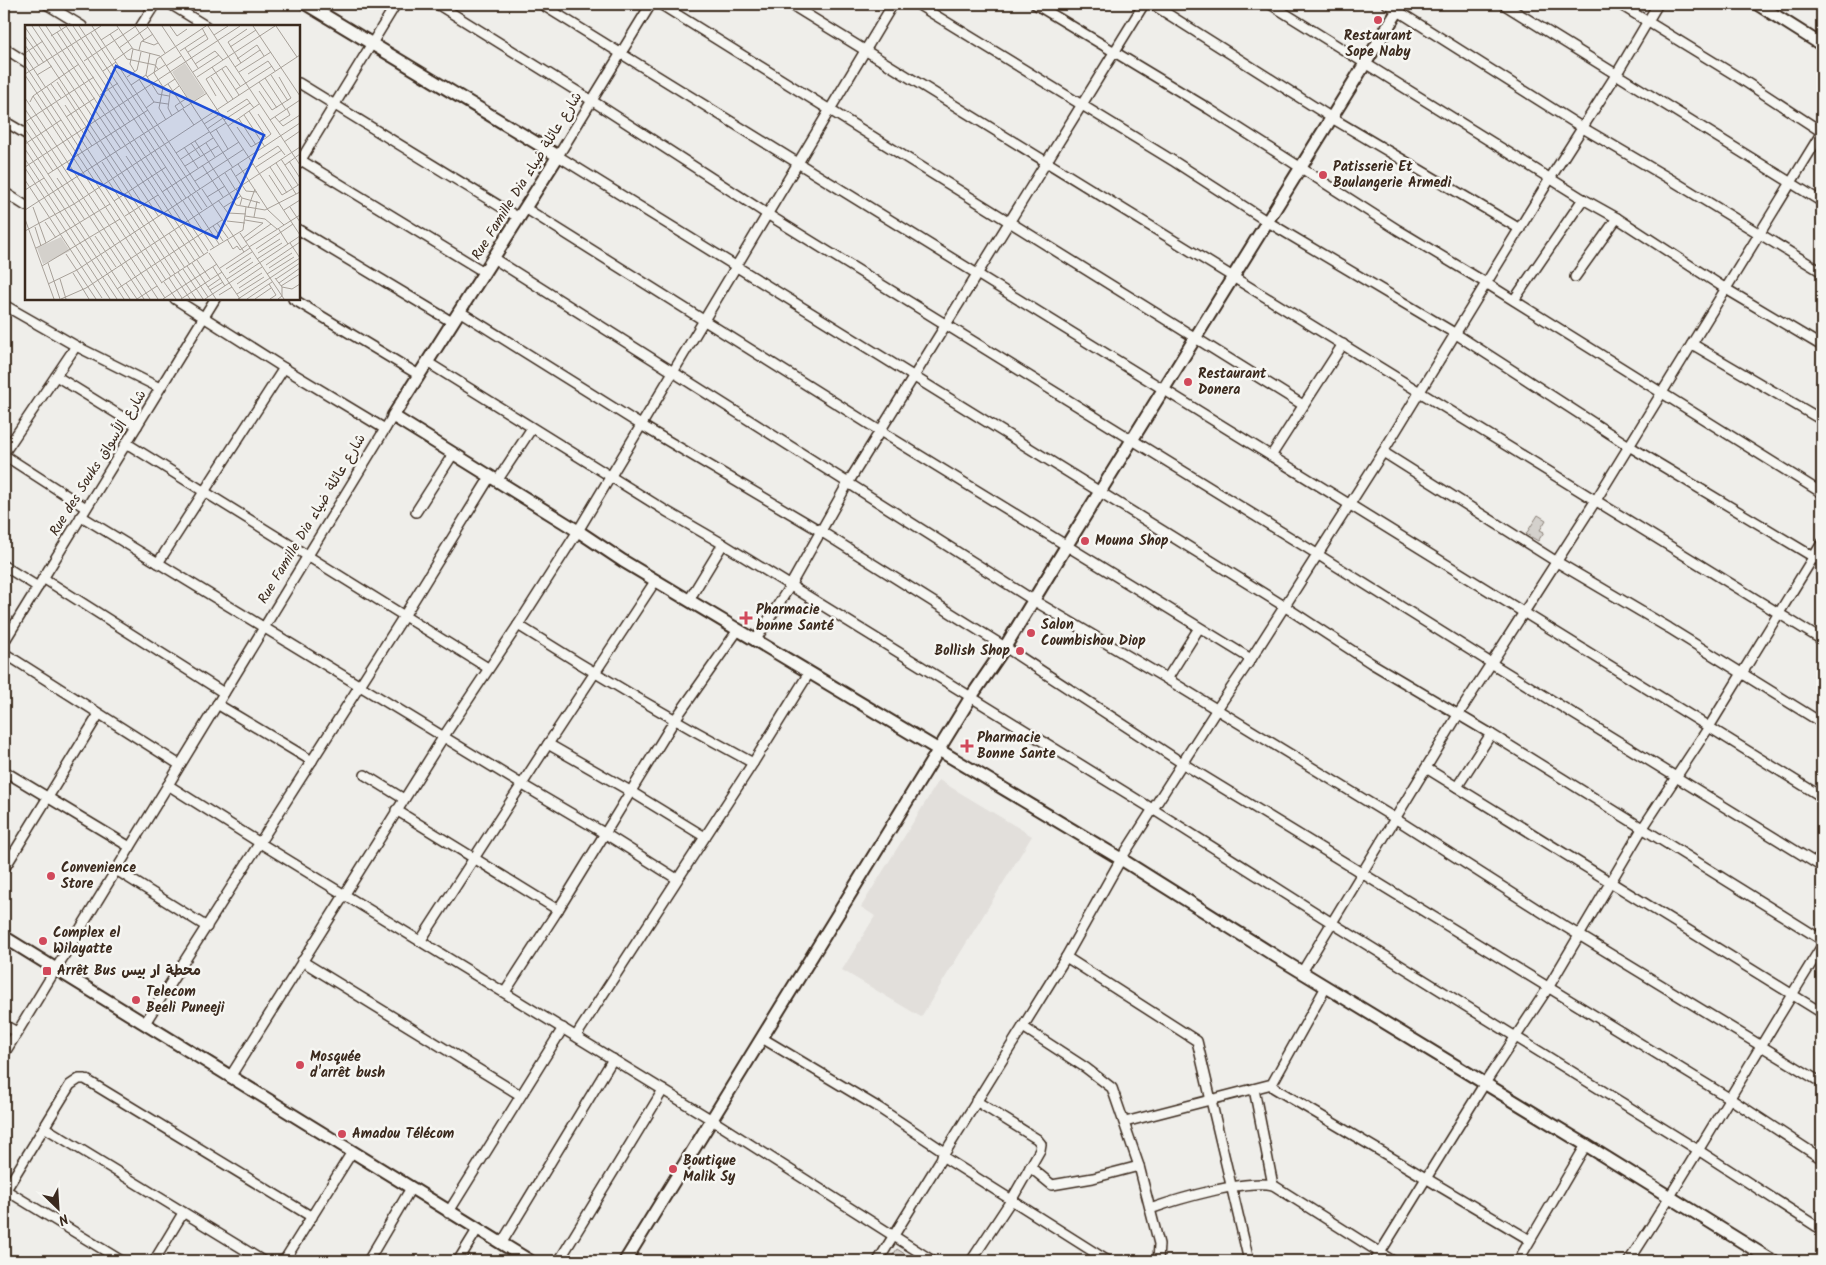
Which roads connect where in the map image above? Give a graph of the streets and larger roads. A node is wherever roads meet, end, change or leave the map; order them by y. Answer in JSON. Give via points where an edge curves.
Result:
{"nodes":[{"id":1,"x":46,"y":4,"type":"edge"},
{"id":2,"x":155,"y":4,"type":"edge"},
{"id":3,"x":170,"y":4,"type":"edge"},
{"id":4,"x":306,"y":4,"type":"edge"},
{"id":5,"x":396,"y":4,"type":"edge"},
{"id":6,"x":437,"y":4,"type":"edge"},
{"id":7,"x":541,"y":4,"type":"edge"},
{"id":8,"x":651,"y":4,"type":"edge"},
{"id":9,"x":660,"y":4,"type":"edge"},
{"id":10,"x":790,"y":4,"type":"edge"},
{"id":11,"x":893,"y":4,"type":"edge"},
{"id":12,"x":917,"y":4,"type":"edge"},
{"id":13,"x":1035,"y":4,"type":"edge"},
{"id":14,"x":1144,"y":4,"type":"edge"},
{"id":15,"x":1152,"y":4,"type":"edge"},
{"id":16,"x":1270,"y":4,"type":"edge"},
{"id":17,"x":1386,"y":4,"type":"edge"},
{"id":18,"x":1503,"y":4,"type":"edge"},
{"id":19,"x":1619,"y":4,"type":"edge"},
{"id":20,"x":1658,"y":4,"type":"edge"},
{"id":21,"x":1758,"y":4,"type":"edge"},
{"id":22,"x":1400,"y":7,"type":"edge"},
{"id":23,"x":1648,"y":21,"type":"junction"},
{"id":24,"x":80,"y":25,"type":"edge"},
{"id":25,"x":142,"y":25,"type":"edge"},
{"id":26,"x":204,"y":25,"type":"edge"},
{"id":27,"x":372,"y":44,"type":"junction"},
{"id":28,"x":1822,"y":45,"type":"edge"},
{"id":29,"x":4,"y":48,"type":"edge"},
{"id":30,"x":864,"y":50,"type":"junction"},
{"id":31,"x":1114,"y":52,"type":"junction"},
{"id":32,"x":621,"y":53,"type":"junction"},
{"id":33,"x":25,"y":61,"type":"edge"},
{"id":34,"x":1366,"y":62,"type":"junction"},
{"id":35,"x":1616,"y":75,"type":"junction"},
{"id":36,"x":300,"y":84,"type":"edge"},
{"id":37,"x":591,"y":100,"type":"junction"},
{"id":38,"x":334,"y":105,"type":"junction"},
{"id":39,"x":1081,"y":105,"type":"junction"},
{"id":40,"x":829,"y":110,"type":"junction"},
{"id":41,"x":1332,"y":118,"type":"junction"},
{"id":42,"x":4,"y":121,"type":"edge"},
{"id":43,"x":1583,"y":128,"type":"junction"},
{"id":44,"x":1822,"y":132,"type":"edge"},
{"id":45,"x":25,"y":133,"type":"edge"},
{"id":46,"x":558,"y":156,"type":"junction"},
{"id":47,"x":300,"y":159,"type":"edge"},
{"id":48,"x":300,"y":162,"type":"edge"},
{"id":49,"x":1046,"y":162,"type":"junction"},
{"id":50,"x":797,"y":163,"type":"junction"},
{"id":51,"x":1301,"y":168,"type":"junction"},
{"id":52,"x":1551,"y":177,"type":"junction"},
{"id":53,"x":1792,"y":182,"type":"junction"},
{"id":54,"x":4,"y":192,"type":"edge"},
{"id":55,"x":1584,"y":198,"type":"junction"},
{"id":56,"x":1822,"y":202,"type":"edge"},
{"id":57,"x":25,"y":205,"type":"edge"},
{"id":58,"x":522,"y":213,"type":"junction"},
{"id":59,"x":767,"y":214,"type":"junction"},
{"id":60,"x":1617,"y":218,"type":"junction"},
{"id":61,"x":1009,"y":222,"type":"junction"},
{"id":62,"x":1268,"y":222,"type":"junction"},
{"id":63,"x":1520,"y":229,"type":"junction"},
{"id":64,"x":300,"y":231,"type":"edge"},
{"id":65,"x":1760,"y":235,"type":"junction"},
{"id":66,"x":493,"y":258,"type":"junction"},
{"id":67,"x":735,"y":266,"type":"junction"},
{"id":68,"x":484,"y":272,"type":"junction"},
{"id":69,"x":1822,"y":272,"type":"edge"},
{"id":70,"x":977,"y":274,"type":"junction"},
{"id":71,"x":1233,"y":276,"type":"junction"},
{"id":72,"x":1575,"y":277,"type":"dead end"},
{"id":73,"x":1486,"y":282,"type":"junction"},
{"id":74,"x":1726,"y":289,"type":"junction"},
{"id":75,"x":177,"y":300,"type":"edge"},
{"id":76,"x":214,"y":300,"type":"edge"},
{"id":77,"x":295,"y":300,"type":"edge"},
{"id":78,"x":1514,"y":300,"type":"junction"},
{"id":79,"x":4,"y":305,"type":"edge"},
{"id":80,"x":459,"y":311,"type":"junction"},
{"id":81,"x":204,"y":317,"type":"junction"},
{"id":82,"x":704,"y":320,"type":"junction"},
{"id":83,"x":452,"y":322,"type":"junction"},
{"id":84,"x":946,"y":325,"type":"junction"},
{"id":85,"x":1456,"y":334,"type":"junction"},
{"id":86,"x":1195,"y":338,"type":"junction"},
{"id":87,"x":1343,"y":344,"type":"junction"},
{"id":88,"x":1692,"y":344,"type":"junction"},
{"id":89,"x":76,"y":346,"type":"junction"},
{"id":90,"x":1822,"y":346,"type":"edge"},
{"id":91,"x":427,"y":362,"type":"junction"},
{"id":92,"x":284,"y":368,"type":"junction"},
{"id":93,"x":672,"y":372,"type":"junction"},
{"id":94,"x":419,"y":375,"type":"junction"},
{"id":95,"x":56,"y":376,"type":"junction"},
{"id":96,"x":914,"y":377,"type":"junction"},
{"id":97,"x":160,"y":388,"type":"junction"},
{"id":98,"x":1164,"y":389,"type":"junction"},
{"id":99,"x":1420,"y":392,"type":"junction"},
{"id":100,"x":1662,"y":394,"type":"junction"},
{"id":101,"x":1303,"y":405,"type":"junction"},
{"id":102,"x":393,"y":416,"type":"junction"},
{"id":103,"x":1822,"y":420,"type":"edge"},
{"id":104,"x":137,"y":426,"type":"junction"},
{"id":105,"x":641,"y":426,"type":"junction"},
{"id":106,"x":532,"y":428,"type":"junction"},
{"id":107,"x":385,"y":429,"type":"junction"},
{"id":108,"x":880,"y":431,"type":"junction"},
{"id":109,"x":1132,"y":440,"type":"junction"},
{"id":110,"x":126,"y":443,"type":"junction"},
{"id":111,"x":1629,"y":446,"type":"junction"},
{"id":112,"x":1383,"y":452,"type":"junction"},
{"id":113,"x":4,"y":454,"type":"edge"},
{"id":114,"x":453,"y":454,"type":"junction"},
{"id":115,"x":1271,"y":456,"type":"junction"},
{"id":116,"x":610,"y":476,"type":"junction"},
{"id":117,"x":494,"y":479,"type":"junction"},
{"id":118,"x":848,"y":483,"type":"junction"},
{"id":119,"x":204,"y":491,"type":"junction"},
{"id":120,"x":1099,"y":492,"type":"junction"},
{"id":121,"x":1822,"y":493,"type":"edge"},
{"id":122,"x":1596,"y":500,"type":"junction"},
{"id":123,"x":1348,"y":504,"type":"junction"},
{"id":124,"x":84,"y":512,"type":"junction"},
{"id":125,"x":416,"y":512,"type":"dead end"},
{"id":126,"x":578,"y":531,"type":"junction"},
{"id":127,"x":822,"y":532,"type":"junction"},
{"id":128,"x":1822,"y":543,"type":"edge"},
{"id":129,"x":723,"y":544,"type":"junction"},
{"id":130,"x":1067,"y":544,"type":"junction"},
{"id":131,"x":1317,"y":554,"type":"junction"},
{"id":132,"x":307,"y":556,"type":"junction"},
{"id":133,"x":1814,"y":556,"type":"junction"},
{"id":134,"x":1557,"y":562,"type":"junction"},
{"id":135,"x":1822,"y":562,"type":"edge"},
{"id":136,"x":158,"y":563,"type":"junction"},
{"id":137,"x":4,"y":566,"type":"edge"},
{"id":138,"x":43,"y":578,"type":"junction"},
{"id":139,"x":656,"y":580,"type":"junction"},
{"id":140,"x":790,"y":586,"type":"junction"},
{"id":141,"x":38,"y":587,"type":"junction"},
{"id":142,"x":689,"y":600,"type":"junction"},
{"id":143,"x":1033,"y":600,"type":"junction"},
{"id":144,"x":1284,"y":606,"type":"junction"},
{"id":145,"x":1524,"y":612,"type":"junction"},
{"id":146,"x":1779,"y":612,"type":"junction"},
{"id":147,"x":404,"y":616,"type":"junction"},
{"id":148,"x":518,"y":625,"type":"junction"},
{"id":149,"x":264,"y":627,"type":"junction"},
{"id":150,"x":1199,"y":628,"type":"junction"},
{"id":151,"x":738,"y":630,"type":"junction"},
{"id":152,"x":1822,"y":640,"type":"edge"},
{"id":153,"x":755,"y":641,"type":"junction"},
{"id":154,"x":4,"y":642,"type":"edge"},
{"id":155,"x":1005,"y":647,"type":"junction"},
{"id":156,"x":4,"y":653,"type":"edge"},
{"id":157,"x":1251,"y":659,"type":"junction"},
{"id":158,"x":1491,"y":663,"type":"junction"},
{"id":159,"x":488,"y":668,"type":"junction"},
{"id":160,"x":1741,"y":672,"type":"junction"},
{"id":161,"x":594,"y":674,"type":"junction"},
{"id":162,"x":809,"y":674,"type":"junction"},
{"id":163,"x":1167,"y":679,"type":"junction"},
{"id":164,"x":360,"y":686,"type":"junction"},
{"id":165,"x":224,"y":693,"type":"junction"},
{"id":166,"x":971,"y":697,"type":"junction"},
{"id":167,"x":217,"y":704,"type":"junction"},
{"id":168,"x":1216,"y":709,"type":"junction"},
{"id":169,"x":99,"y":714,"type":"junction"},
{"id":170,"x":1458,"y":715,"type":"junction"},
{"id":171,"x":674,"y":721,"type":"junction"},
{"id":172,"x":1822,"y":723,"type":"edge"},
{"id":173,"x":1709,"y":727,"type":"junction"},
{"id":174,"x":1491,"y":734,"type":"junction"},
{"id":175,"x":444,"y":736,"type":"junction"},
{"id":176,"x":548,"y":744,"type":"junction"},
{"id":177,"x":938,"y":751,"type":"junction"},
{"id":178,"x":312,"y":760,"type":"junction"},
{"id":179,"x":753,"y":763,"type":"junction"},
{"id":180,"x":1182,"y":763,"type":"junction"},
{"id":181,"x":180,"y":765,"type":"junction"},
{"id":182,"x":1426,"y":768,"type":"junction"},
{"id":183,"x":4,"y":771,"type":"edge"},
{"id":184,"x":365,"y":775,"type":"dead end"},
{"id":185,"x":1676,"y":778,"type":"junction"},
{"id":186,"x":521,"y":784,"type":"junction"},
{"id":187,"x":168,"y":785,"type":"junction"},
{"id":188,"x":1457,"y":787,"type":"junction"},
{"id":189,"x":630,"y":790,"type":"junction"},
{"id":190,"x":48,"y":797,"type":"junction"},
{"id":191,"x":1822,"y":797,"type":"edge"},
{"id":192,"x":404,"y":799,"type":"junction"},
{"id":193,"x":396,"y":810,"type":"junction"},
{"id":194,"x":1154,"y":810,"type":"junction"},
{"id":195,"x":1396,"y":819,"type":"junction"},
{"id":196,"x":1642,"y":829,"type":"junction"},
{"id":197,"x":604,"y":832,"type":"junction"},
{"id":198,"x":705,"y":837,"type":"junction"},
{"id":199,"x":260,"y":843,"type":"junction"},
{"id":200,"x":130,"y":847,"type":"junction"},
{"id":201,"x":474,"y":858,"type":"junction"},
{"id":202,"x":1121,"y":860,"type":"junction"},
{"id":203,"x":1822,"y":867,"type":"edge"},
{"id":204,"x":4,"y":869,"type":"edge"},
{"id":205,"x":116,"y":870,"type":"junction"},
{"id":206,"x":1362,"y":874,"type":"junction"},
{"id":207,"x":677,"y":879,"type":"junction"},
{"id":208,"x":1611,"y":882,"type":"junction"},
{"id":209,"x":344,"y":893,"type":"junction"},
{"id":210,"x":558,"y":910,"type":"junction"},
{"id":211,"x":1332,"y":923,"type":"junction"},
{"id":212,"x":208,"y":927,"type":"junction"},
{"id":213,"x":1580,"y":936,"type":"junction"},
{"id":214,"x":4,"y":937,"type":"edge"},
{"id":215,"x":420,"y":940,"type":"junction"},
{"id":216,"x":1822,"y":940,"type":"edge"},
{"id":217,"x":1822,"y":946,"type":"edge"},
{"id":218,"x":1066,"y":957,"type":"junction"},
{"id":219,"x":302,"y":960,"type":"junction"},
{"id":220,"x":55,"y":969,"type":"junction"},
{"id":221,"x":1302,"y":972,"type":"junction"},
{"id":222,"x":1326,"y":987,"type":"junction"},
{"id":223,"x":1548,"y":988,"type":"junction"},
{"id":224,"x":504,"y":992,"type":"junction"},
{"id":225,"x":1792,"y":994,"type":"junction"},
{"id":226,"x":1822,"y":1013,"type":"edge"},
{"id":227,"x":145,"y":1024,"type":"junction"},
{"id":228,"x":4,"y":1025,"type":"edge"},
{"id":229,"x":1023,"y":1027,"type":"junction"},
{"id":230,"x":563,"y":1028,"type":"junction"},
{"id":231,"x":17,"y":1032,"type":"junction"},
{"id":232,"x":576,"y":1036,"type":"junction"},
{"id":233,"x":1515,"y":1037,"type":"junction"},
{"id":234,"x":762,"y":1038,"type":"junction"},
{"id":235,"x":1762,"y":1046,"type":"junction"},
{"id":236,"x":4,"y":1054,"type":"edge"},
{"id":237,"x":613,"y":1058,"type":"junction"},
{"id":238,"x":230,"y":1076,"type":"junction"},
{"id":239,"x":1822,"y":1082,"type":"edge"},
{"id":240,"x":1486,"y":1083,"type":"junction"},
{"id":241,"x":1272,"y":1084,"type":"junction"},
{"id":242,"x":1254,"y":1089,"type":"junction"},
{"id":243,"x":664,"y":1090,"type":"junction"},
{"id":244,"x":520,"y":1095,"type":"junction"},
{"id":245,"x":1729,"y":1098,"type":"junction"},
{"id":246,"x":1212,"y":1100,"type":"junction"},
{"id":247,"x":976,"y":1101,"type":"junction"},
{"id":248,"x":712,"y":1120,"type":"junction"},
{"id":249,"x":1125,"y":1122,"type":"junction"},
{"id":250,"x":44,"y":1127,"type":"junction"},
{"id":251,"x":1586,"y":1145,"type":"junction"},
{"id":252,"x":1698,"y":1150,"type":"junction"},
{"id":253,"x":352,"y":1152,"type":"junction"},
{"id":254,"x":944,"y":1154,"type":"junction"},
{"id":255,"x":1822,"y":1159,"type":"edge"},
{"id":256,"x":1139,"y":1166,"type":"junction"},
{"id":257,"x":1030,"y":1167,"type":"junction"},
{"id":258,"x":1426,"y":1179,"type":"junction"},
{"id":259,"x":1273,"y":1185,"type":"junction"},
{"id":260,"x":411,"y":1188,"type":"junction"},
{"id":261,"x":1232,"y":1188,"type":"junction"},
{"id":262,"x":4,"y":1191,"type":"edge"},
{"id":263,"x":1671,"y":1197,"type":"junction"},
{"id":264,"x":1012,"y":1199,"type":"junction"},
{"id":265,"x":1150,"y":1208,"type":"junction"},
{"id":266,"x":183,"y":1212,"type":"junction"},
{"id":267,"x":448,"y":1213,"type":"junction"},
{"id":268,"x":312,"y":1217,"type":"junction"},
{"id":269,"x":477,"y":1230,"type":"junction"},
{"id":270,"x":1822,"y":1230,"type":"edge"},
{"id":271,"x":894,"y":1236,"type":"junction"},
{"id":272,"x":1530,"y":1240,"type":"junction"},
{"id":273,"x":501,"y":1244,"type":"junction"},
{"id":274,"x":1377,"y":1257,"type":"edge"},
{"id":275,"x":1767,"y":1260,"type":"edge"},
{"id":276,"x":122,"y":1261,"type":"edge"},
{"id":277,"x":154,"y":1261,"type":"edge"},
{"id":278,"x":263,"y":1261,"type":"edge"},
{"id":279,"x":284,"y":1261,"type":"edge"},
{"id":280,"x":368,"y":1261,"type":"edge"},
{"id":281,"x":458,"y":1261,"type":"edge"},
{"id":282,"x":530,"y":1261,"type":"edge"},
{"id":283,"x":559,"y":1261,"type":"edge"},
{"id":284,"x":625,"y":1261,"type":"edge"},
{"id":285,"x":878,"y":1261,"type":"edge"},
{"id":286,"x":933,"y":1261,"type":"edge"},
{"id":287,"x":971,"y":1261,"type":"edge"},
{"id":288,"x":1108,"y":1261,"type":"edge"},
{"id":289,"x":1158,"y":1261,"type":"edge"},
{"id":290,"x":1249,"y":1261,"type":"edge"},
{"id":291,"x":1393,"y":1261,"type":"edge"},
{"id":292,"x":1518,"y":1261,"type":"edge"},
{"id":293,"x":1629,"y":1261,"type":"edge"}],
"edges":[{"from":1,"to":24,"type":"street"},
{"from":2,"to":25,"type":"street"},
{"from":3,"to":26,"type":"street"},
{"from":4,"to":27,"type":"street"},
{"from":5,"to":27,"type":"street"},
{"from":6,"to":37,"type":"street"},
{"from":7,"to":32,"type":"street"},
{"from":8,"to":32,"type":"street","name":"Rue Famille Dia شارع عائلة ضياء"},
{"from":9,"to":40,"type":"street"},
{"from":10,"to":30,"type":"street"},
{"from":11,"to":30,"type":"street"},
{"from":12,"to":39,"type":"street"},
{"from":13,"to":31,"type":"street"},
{"from":14,"to":31,"type":"street"},
{"from":15,"to":41,"type":"street"},
{"from":16,"to":34,"type":"street"},
{"from":17,"to":22,"type":"street"},
{"from":18,"to":35,"type":"street"},
{"from":19,"to":23,"type":"street"},
{"from":20,"to":23,"type":"street"},
{"from":21,"to":28,"type":"street"},
{"from":22,"to":34,"type":"street"},
{"from":22,"to":43,"type":"street"},
{"from":23,"to":35,"type":"street"},
{"from":23,"to":44,"type":"street"},
{"from":27,"to":38,"type":"street"},
{"from":27,"to":46,"type":"street"},
{"from":29,"to":33,"type":"street"},
{"from":30,"to":40,"type":"street"},
{"from":30,"to":49,"type":"street"},
{"from":31,"to":39,"type":"street"},
{"from":31,"to":51,"type":"street"},
{"from":32,"to":37,"type":"street","name":"Rue Famille Dia شارع عائلة ضياء"},
{"from":32,"to":50,"type":"street"},
{"from":34,"to":41,"type":"street"},
{"from":34,"to":52,"type":"street"},
{"from":35,"to":43,"type":"street"},
{"from":35,"to":53,"type":"street"},
{"from":36,"to":38,"type":"street"},
{"from":37,"to":46,"type":"street","name":"Rue Famille Dia شارع عائلة ضياء"},
{"from":37,"to":59,"type":"street"},
{"from":38,"to":47,"type":"street"},
{"from":38,"to":58,"type":"street"},
{"from":39,"to":49,"type":"street"},
{"from":39,"to":62,"type":"street"},
{"from":40,"to":50,"type":"street"},
{"from":40,"to":61,"type":"street"},
{"from":41,"to":51,"type":"street"},
{"from":41,"to":63,"type":"street"},
{"from":42,"to":45,"type":"street"},
{"from":43,"to":52,"type":"street"},
{"from":43,"to":65,"type":"street"},
{"from":44,"to":53,"type":"street"},
{"from":46,"to":58,"type":"street","name":"Rue Famille Dia شارع عائلة ضياء"},
{"from":46,"to":67,"type":"street"},
{"from":48,"to":68,"type":"street"},
{"from":49,"to":61,"type":"street"},
{"from":49,"to":71,"type":"street"},
{"from":50,"to":59,"type":"street"},
{"from":50,"to":70,"type":"street"},
{"from":51,"to":62,"type":"street"},
{"from":51,"to":73,"type":"street"},
{"from":52,"to":55,"type":"street"},
{"from":52,"to":63,"type":"street"},
{"from":53,"to":56,"type":"street"},
{"from":53,"to":65,"type":"street"},
{"from":54,"to":57,"type":"street"},
{"from":55,"to":60,"type":"street"},
{"from":55,"to":78,"type":"street"},
{"from":58,"to":66,"type":"street","name":"Rue Famille Dia شارع عائلة ضياء"},
{"from":58,"to":82,"type":"street"},
{"from":59,"to":67,"type":"street"},
{"from":59,"to":84,"type":"street"},
{"from":60,"to":72,"type":"street"},
{"from":60,"to":74,"type":"street"},
{"from":61,"to":70,"type":"street"},
{"from":61,"to":86,"type":"street"},
{"from":62,"to":71,"type":"street"},
{"from":62,"to":85,"type":"street"},
{"from":63,"to":73,"type":"street"},
{"from":64,"to":83,"type":"street"},
{"from":65,"to":69,"type":"street"},
{"from":65,"to":74,"type":"street"},
{"from":66,"to":68,"type":"street","name":"Rue Famille Dia شارع عائلة ضياء"},
{"from":66,"to":93,"type":"street"},
{"from":67,"to":82,"type":"street"},
{"from":67,"to":96,"type":"street"},
{"from":68,"to":80,"type":"street","name":"Rue Famille Dia شارع عائلة ضياء"},
{"from":70,"to":84,"type":"street"},
{"from":70,"to":98,"type":"street"},
{"from":71,"to":86,"type":"street"},
{"from":71,"to":87,"type":"street"},
{"from":73,"to":78,"type":"street"},
{"from":73,"to":85,"type":"street"},
{"from":74,"to":88,"type":"street"},
{"from":74,"to":90,"type":"street"},
{"from":75,"to":81,"type":"street"},
{"from":76,"to":81,"type":"street","name":"Rue des Souks شارع الأسواق"},
{"from":77,"to":94,"type":"street"},
{"from":78,"to":100,"type":"street"},
{"from":79,"to":89,"type":"street"},
{"from":80,"to":83,"type":"street","name":"Rue Famille Dia شارع عائلة ضياء"},
{"from":80,"to":105,"type":"street"},
{"from":81,"to":92,"type":"street"},
{"from":81,"to":97,"type":"street","name":"Rue des Souks شارع الأسواق"},
{"from":82,"to":93,"type":"street"},
{"from":82,"to":108,"type":"street"},
{"from":83,"to":91,"type":"street","name":"Rue Famille Dia شارع عائلة ضياء"},
{"from":84,"to":96,"type":"street"},
{"from":84,"to":109,"type":"street"},
{"from":85,"to":99,"type":"street"},
{"from":85,"to":111,"type":"street"},
{"from":86,"to":98,"type":"street"},
{"from":86,"to":101,"type":"street"},
{"from":87,"to":99,"type":"street"},
{"from":87,"to":101,"type":"street"},
{"from":88,"to":100,"type":"street"},
{"from":88,"to":103,"type":"street"},
{"from":89,"to":95,"type":"street"},
{"from":89,"to":97,"type":"street"},
{"from":91,"to":94,"type":"street","name":"Rue Famille Dia شارع عائلة ضياء"},
{"from":91,"to":106,"type":"street"},
{"from":92,"to":107,"type":"street"},
{"from":92,"to":119,"type":"street"},
{"from":93,"to":105,"type":"street"},
{"from":93,"to":118,"type":"street"},
{"from":94,"to":102,"type":"street","name":"Rue Famille Dia شارع عائلة ضياء"},
{"from":95,"to":104,"type":"street"},
{"from":95,"to":113,"type":"street"},
{"from":96,"to":108,"type":"street"},
{"from":96,"to":120,"type":"street"},
{"from":97,"to":104,"type":"street","name":"Rue des Souks شارع الأسواق"},
{"from":98,"to":109,"type":"street"},
{"from":98,"to":115,"type":"street"},
{"from":99,"to":112,"type":"street"},
{"from":99,"to":122,"type":"street"},
{"from":100,"to":111,"type":"street"},
{"from":100,"to":121,"type":"street"},
{"from":101,"to":115,"type":"street"},
{"from":102,"to":107,"type":"street","name":"Rue Famille Dia شارع عائلة ضياء"},
{"from":102,"to":114,"type":"street"},
{"from":104,"to":110,"type":"street","name":"Rue des Souks شارع الأسواق"},
{"from":105,"to":116,"type":"street"},
{"from":105,"to":127,"type":"street"},
{"from":106,"to":116,"type":"street"},
{"from":106,"to":117,"type":"street"},
{"from":107,"to":132,"type":"street","name":"Rue Famille Dia شارع عائلة ضياء"},
{"from":108,"to":118,"type":"street"},
{"from":108,"to":130,"type":"street"},
{"from":109,"to":120,"type":"street"},
{"from":109,"to":131,"type":"street"},
{"from":110,"to":119,"type":"street"},
{"from":110,"to":124,"type":"street","name":"Rue des Souks شارع الأسواق"},
{"from":111,"to":122,"type":"street"},
{"from":111,"to":133,"type":"street"},
{"from":112,"to":123,"type":"street"},
{"from":112,"to":134,"type":"street"},
{"from":113,"to":124,"type":"street"},
{"from":114,"to":117,"type":"street"},
{"from":114,"to":125,"type":"street"},
{"from":115,"to":123,"type":"street"},
{"from":116,"to":126,"type":"street"},
{"from":116,"to":129,"type":"street"},
{"from":117,"to":126,"type":"street"},
{"from":117,"to":147,"type":"street"},
{"from":118,"to":127,"type":"street"},
{"from":118,"to":143,"type":"street"},
{"from":119,"to":132,"type":"street"},
{"from":119,"to":136,"type":"street"},
{"from":120,"to":130,"type":"street"},
{"from":120,"to":144,"type":"street"},
{"from":122,"to":134,"type":"street"},
{"from":122,"to":146,"type":"street"},
{"from":123,"to":131,"type":"street"},
{"from":123,"to":145,"type":"street"},
{"from":124,"to":136,"type":"street"},
{"from":124,"to":138,"type":"street","name":"Rue des Souks شارع الأسواق"},
{"from":126,"to":139,"type":"street"},
{"from":126,"to":148,"type":"street"},
{"from":127,"to":140,"type":"street"},
{"from":127,"to":155,"type":"street"},
{"from":128,"to":133,"type":"street"},
{"from":129,"to":140,"type":"street"},
{"from":129,"to":142,"type":"street"},
{"from":130,"to":143,"type":"street"},
{"from":130,"to":150,"type":"street"},
{"from":131,"to":144,"type":"street"},
{"from":131,"to":158,"type":"street"},
{"from":132,"to":147,"type":"street"},
{"from":132,"to":149,"type":"street","name":"Rue Famille Dia شارع عائلة ضياء"},
{"from":133,"to":135,"type":"street"},
{"from":133,"to":146,"type":"street"},
{"from":134,"to":145,"type":"street"},
{"from":134,"to":160,"type":"street"},
{"from":136,"to":149,"type":"street"},
{"from":137,"to":141,"type":"street"},
{"from":138,"to":141,"type":"street","name":"Rue des Souks شارع الأسواق"},
{"from":138,"to":165,"type":"street"},
{"from":139,"to":142,"type":"street"},
{"from":139,"to":161,"type":"street"},
{"from":140,"to":153,"type":"street"},
{"from":140,"to":166,"type":"street"},
{"from":141,"to":154,"type":"street","name":"Rue des Souks شارع الأسواق"},
{"from":142,"to":151,"type":"street"},
{"from":143,"to":155,"type":"street"},
{"from":143,"to":163,"type":"street"},
{"from":144,"to":157,"type":"street"},
{"from":144,"to":170,"type":"street","via":[[1371,664]]},
{"from":145,"to":158,"type":"street"},
{"from":145,"to":173,"type":"street"},
{"from":146,"to":152,"type":"street"},
{"from":146,"to":160,"type":"street"},
{"from":147,"to":159,"type":"street"},
{"from":147,"to":164,"type":"street"},
{"from":148,"to":159,"type":"street"},
{"from":148,"to":161,"type":"street"},
{"from":149,"to":164,"type":"street"},
{"from":149,"to":165,"type":"street","name":"Rue Famille Dia شارع عائلة ضياء"},
{"from":150,"to":157,"type":"street"},
{"from":150,"to":163,"type":"street"},
{"from":151,"to":153,"type":"street"},
{"from":151,"to":171,"type":"street"},
{"from":153,"to":162,"type":"street"},
{"from":155,"to":166,"type":"street"},
{"from":155,"to":180,"type":"street"},
{"from":156,"to":169,"type":"street"},
{"from":157,"to":168,"type":"street"},
{"from":158,"to":170,"type":"street"},
{"from":158,"to":185,"type":"street"},
{"from":159,"to":175,"type":"street"},
{"from":160,"to":172,"type":"street"},
{"from":160,"to":173,"type":"street"},
{"from":161,"to":171,"type":"street"},
{"from":161,"to":176,"type":"street"},
{"from":162,"to":177,"type":"street"},
{"from":162,"to":179,"type":"street"},
{"from":163,"to":168,"type":"street"},
{"from":164,"to":175,"type":"street"},
{"from":164,"to":178,"type":"street"},
{"from":165,"to":167,"type":"street","name":"Rue Famille Dia شارع عائلة ضياء"},
{"from":166,"to":177,"type":"street"},
{"from":166,"to":194,"type":"street"},
{"from":167,"to":178,"type":"street"},
{"from":167,"to":181,"type":"street","name":"Rue Famille Dia شارع عائلة ضياء"},
{"from":168,"to":180,"type":"street"},
{"from":168,"to":195,"type":"street"},
{"from":169,"to":181,"type":"street"},
{"from":169,"to":190,"type":"street"},
{"from":170,"to":174,"type":"street"},
{"from":170,"to":182,"type":"street"},
{"from":171,"to":179,"type":"street"},
{"from":171,"to":189,"type":"street"},
{"from":173,"to":185,"type":"street"},
{"from":173,"to":191,"type":"street"},
{"from":174,"to":188,"type":"street"},
{"from":174,"to":196,"type":"street"},
{"from":175,"to":186,"type":"street"},
{"from":175,"to":192,"type":"street"},
{"from":176,"to":186,"type":"street"},
{"from":176,"to":189,"type":"street"},
{"from":177,"to":202,"type":"street"},
{"from":177,"to":234,"type":"street"},
{"from":178,"to":199,"type":"street"},
{"from":179,"to":198,"type":"street"},
{"from":180,"to":194,"type":"street"},
{"from":180,"to":206,"type":"street"},
{"from":181,"to":187,"type":"street","name":"Rue Famille Dia شارع عائلة ضياء"},
{"from":182,"to":188,"type":"street"},
{"from":182,"to":195,"type":"street"},
{"from":183,"to":190,"type":"street"},
{"from":184,"to":192,"type":"street"},
{"from":185,"to":196,"type":"street"},
{"from":185,"to":203,"type":"street"},
{"from":186,"to":197,"type":"street"},
{"from":186,"to":201,"type":"street"},
{"from":187,"to":199,"type":"street"},
{"from":187,"to":200,"type":"street","name":"Rue Famille Dia شارع عائلة ضياء"},
{"from":188,"to":208,"type":"street"},
{"from":189,"to":197,"type":"street"},
{"from":189,"to":198,"type":"street"},
{"from":190,"to":200,"type":"street"},
{"from":190,"to":204,"type":"street"},
{"from":192,"to":193,"type":"street"},
{"from":193,"to":201,"type":"street"},
{"from":193,"to":209,"type":"street"},
{"from":194,"to":202,"type":"street"},
{"from":194,"to":211,"type":"street"},
{"from":195,"to":206,"type":"street"},
{"from":195,"to":213,"type":"street"},
{"from":196,"to":208,"type":"street"},
{"from":196,"to":216,"type":"street"},
{"from":197,"to":207,"type":"street"},
{"from":197,"to":210,"type":"street"},
{"from":198,"to":207,"type":"street"},
{"from":199,"to":209,"type":"street"},
{"from":199,"to":212,"type":"street"},
{"from":200,"to":205,"type":"street","name":"Rue Famille Dia شارع عائلة ضياء"},
{"from":201,"to":210,"type":"street"},
{"from":201,"to":215,"type":"street"},
{"from":202,"to":218,"type":"street"},
{"from":202,"to":221,"type":"street"},
{"from":205,"to":212,"type":"street"},
{"from":205,"to":220,"type":"street","name":"Rue Famille Dia شارع عائلة ضياء"},
{"from":206,"to":211,"type":"street"},
{"from":206,"to":223,"type":"street"},
{"from":207,"to":232,"type":"street"},
{"from":208,"to":213,"type":"street"},
{"from":208,"to":225,"type":"street"},
{"from":209,"to":215,"type":"street"},
{"from":209,"to":219,"type":"street"},
{"from":210,"to":224,"type":"street"},
{"from":211,"to":221,"type":"street"},
{"from":211,"to":233,"type":"street"},
{"from":212,"to":227,"type":"street"},
{"from":213,"to":223,"type":"street"},
{"from":213,"to":235,"type":"street"},
{"from":214,"to":220,"type":"street"},
{"from":215,"to":224,"type":"street"},
{"from":217,"to":225,"type":"street"},
{"from":218,"to":229,"type":"street"},
{"from":218,"to":246,"type":"street","via":[[1196,1040]]},
{"from":219,"to":238,"type":"street"},
{"from":219,"to":244,"type":"street"},
{"from":220,"to":227,"type":"street"},
{"from":220,"to":231,"type":"street","name":"Rue Famille Dia شارع عائلة ضياء"},
{"from":221,"to":222,"type":"street"},
{"from":222,"to":240,"type":"street"},
{"from":222,"to":241,"type":"street"},
{"from":223,"to":233,"type":"street"},
{"from":223,"to":245,"type":"street"},
{"from":224,"to":230,"type":"street"},
{"from":225,"to":226,"type":"street"},
{"from":225,"to":235,"type":"street"},
{"from":227,"to":238,"type":"street"},
{"from":228,"to":231,"type":"street"},
{"from":229,"to":247,"type":"street"},
{"from":229,"to":249,"type":"street","via":[[1109,1084]]},
{"from":230,"to":232,"type":"street"},
{"from":230,"to":244,"type":"street"},
{"from":231,"to":236,"type":"street","name":"Rue Famille Dia شارع عائلة ضياء"},
{"from":232,"to":237,"type":"street"},
{"from":233,"to":240,"type":"street"},
{"from":233,"to":252,"type":"street"},
{"from":234,"to":248,"type":"street"},
{"from":234,"to":254,"type":"street","via":[[879,1108]]},
{"from":235,"to":239,"type":"street"},
{"from":235,"to":245,"type":"street"},
{"from":237,"to":243,"type":"street"},
{"from":237,"to":273,"type":"street"},
{"from":238,"to":253,"type":"street"},
{"from":240,"to":251,"type":"street"},
{"from":240,"to":258,"type":"street"},
{"from":241,"to":242,"type":"street"},
{"from":241,"to":258,"type":"street"},
{"from":242,"to":246,"type":"street"},
{"from":242,"to":259,"type":"street"},
{"from":243,"to":248,"type":"street"},
{"from":243,"to":283,"type":"street"},
{"from":244,"to":267,"type":"street"},
{"from":245,"to":252,"type":"street"},
{"from":245,"to":255,"type":"street"},
{"from":246,"to":249,"type":"street"},
{"from":246,"to":261,"type":"street"},
{"from":247,"to":254,"type":"street"},
{"from":247,"to":257,"type":"street","via":[[1038,1139],[1040,1150]]},
{"from":248,"to":271,"type":"street"},
{"from":248,"to":284,"type":"street"},
{"from":249,"to":256,"type":"street"},
{"from":250,"to":262,"type":"street"},
{"from":250,"to":266,"type":"street"},
{"from":250,"to":268,"type":"street","via":[[70,1086],[79,1079],[85,1079]]},
{"from":251,"to":263,"type":"street"},
{"from":251,"to":272,"type":"street"},
{"from":252,"to":263,"type":"street"},
{"from":252,"to":270,"type":"street"},
{"from":253,"to":260,"type":"street"},
{"from":253,"to":268,"type":"street"},
{"from":254,"to":264,"type":"street"},
{"from":254,"to":271,"type":"street"},
{"from":256,"to":257,"type":"street","via":[[1052,1185]]},
{"from":256,"to":265,"type":"street"},
{"from":257,"to":264,"type":"street"},
{"from":258,"to":272,"type":"street"},
{"from":258,"to":274,"type":"street"},
{"from":259,"to":261,"type":"street"},
{"from":259,"to":274,"type":"street"},
{"from":260,"to":267,"type":"street"},
{"from":260,"to":280,"type":"street"},
{"from":261,"to":265,"type":"street"},
{"from":261,"to":290,"type":"street"},
{"from":262,"to":276,"type":"street"},
{"from":263,"to":275,"type":"street"},
{"from":263,"to":293,"type":"street"},
{"from":264,"to":287,"type":"street"},
{"from":264,"to":288,"type":"street"},
{"from":265,"to":289,"type":"street","via":[[1159,1244]]},
{"from":266,"to":277,"type":"street"},
{"from":266,"to":278,"type":"street"},
{"from":267,"to":269,"type":"street"},
{"from":268,"to":279,"type":"street"},
{"from":269,"to":273,"type":"street"},
{"from":269,"to":281,"type":"street"},
{"from":271,"to":285,"type":"street"},
{"from":271,"to":286,"type":"street"},
{"from":272,"to":292,"type":"street"},
{"from":273,"to":282,"type":"street"},
{"from":274,"to":291,"type":"street"}]}
